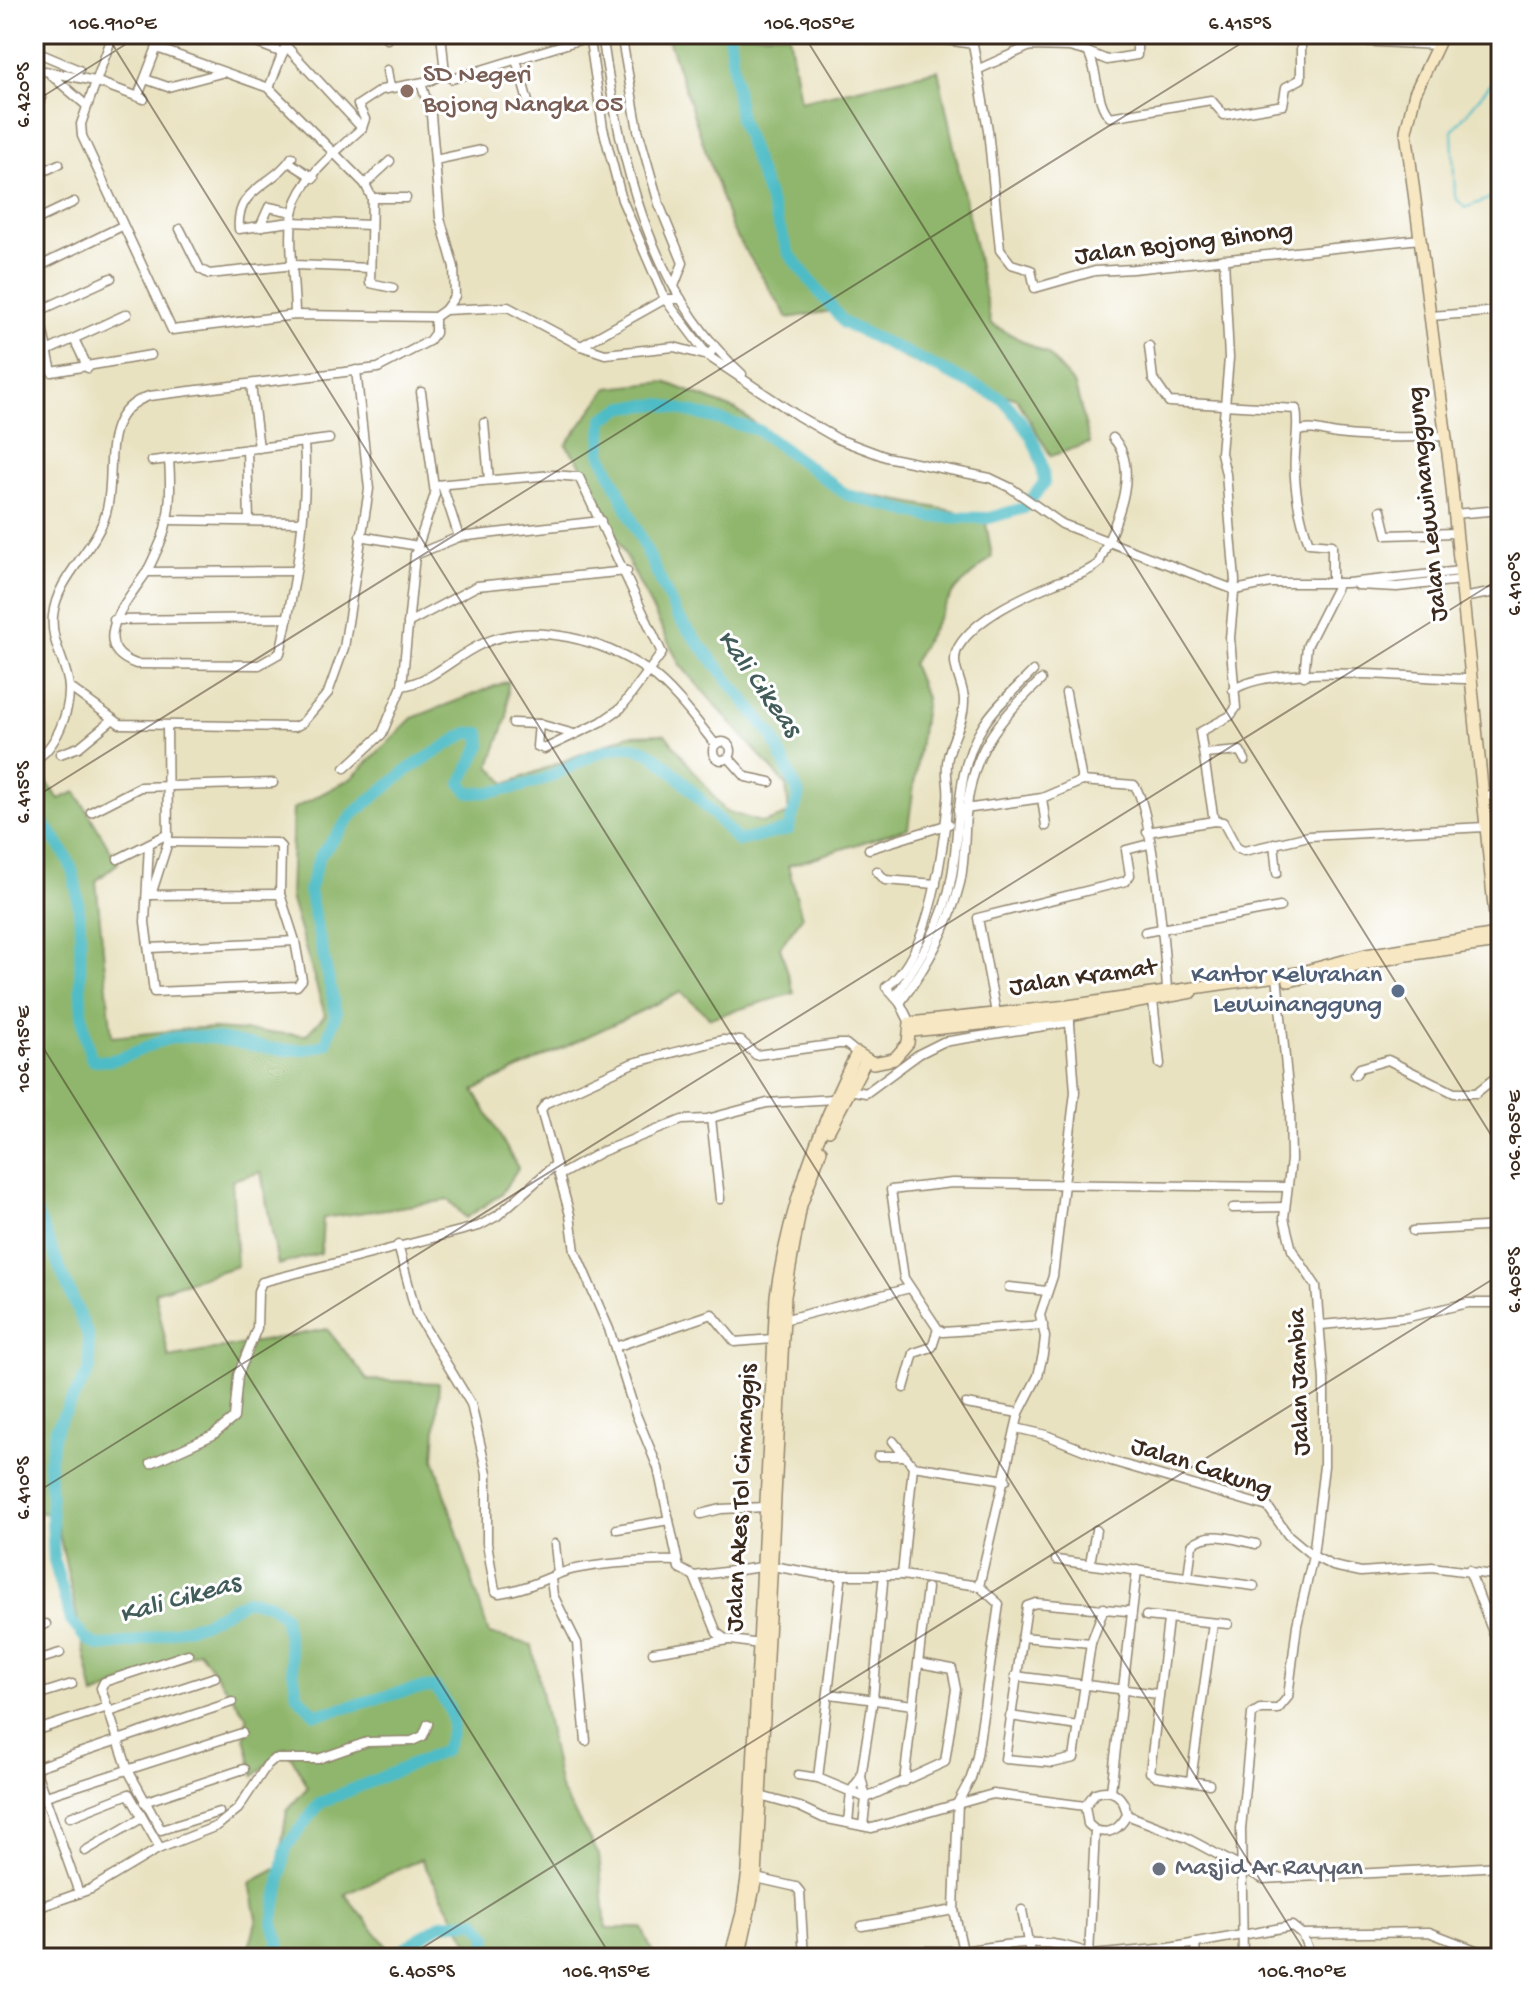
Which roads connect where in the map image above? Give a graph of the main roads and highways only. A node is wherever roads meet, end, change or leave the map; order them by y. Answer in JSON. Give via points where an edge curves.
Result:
{"nodes":[{"id":1,"x":1440,"y":40,"type":"edge"},
{"id":2,"x":1499,"y":939,"type":"edge"},
{"id":3,"x":1501,"y":976,"type":"edge"},
{"id":4,"x":1277,"y":979,"type":"junction"},
{"id":5,"x":1069,"y":1014,"type":"junction"},
{"id":6,"x":911,"y":1027,"type":"junction"},
{"id":7,"x":861,"y":1057,"type":"junction"},
{"id":8,"x":780,"y":1296,"type":"junction"},
{"id":9,"x":767,"y":1567,"type":"junction"},
{"id":10,"x":730,"y":1958,"type":"edge"},
{"id":11,"x":739,"y":1958,"type":"edge"}],
"edges":[{"from":1,"to":2,"type":"main road","name":"Jalan Leuwinanggung","via":[[1415,93],[1406,131]]},
{"from":2,"to":3,"type":"main road","name":"Jalan Leuwinanggung"},
{"from":2,"to":4,"type":"main road","name":"Jalan Kramat","via":[[1366,955]]},
{"from":4,"to":5,"type":"main road","name":"Jalan Kramat"},
{"from":4,"to":5,"type":"main road","name":"Jalan Kramat","via":[[1167,989]]},
{"from":5,"to":6,"type":"main road","name":"Jalan Kramat"},
{"from":5,"to":6,"type":"main road","name":"Jalan Kramat","via":[[996,1013]]},
{"from":6,"to":7,"type":"main road","via":[[905,1049],[894,1059],[879,1064]]},
{"from":7,"to":8,"type":"main road","name":"Jalan Akes Tol Cimanggis","via":[[801,1205]]},
{"from":7,"to":8,"type":"main road","name":"Jalan Akes Tol Cimanggis","via":[[834,1099],[793,1205]]},
{"from":8,"to":9,"type":"main road","name":"Jalan Akes Tol Cimanggis","via":[[783,1320]]},
{"from":8,"to":9,"type":"main road","name":"Jalan Akes Tol Cimanggis","via":[[773,1339]]},
{"from":9,"to":10,"type":"main road","name":"Jalan Akes Tol Cimanggis","via":[[748,1871]]},
{"from":9,"to":11,"type":"main road","name":"Jalan Akes Tol Cimanggis","via":[[756,1878]]}]}
